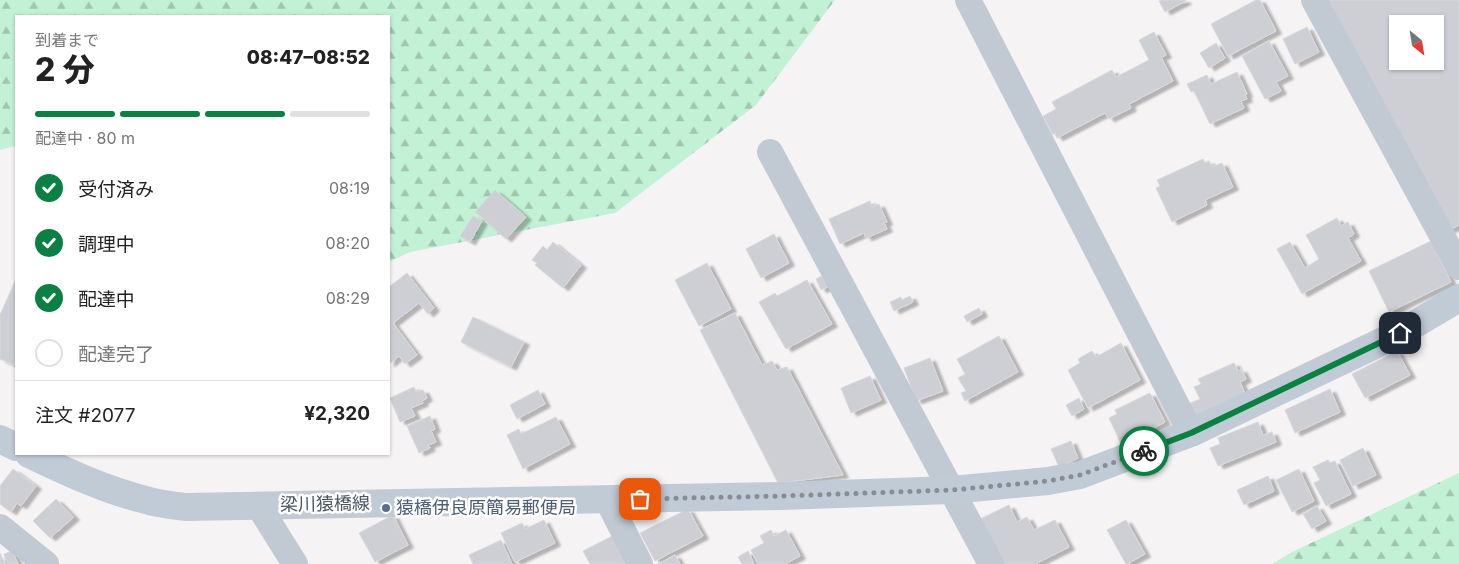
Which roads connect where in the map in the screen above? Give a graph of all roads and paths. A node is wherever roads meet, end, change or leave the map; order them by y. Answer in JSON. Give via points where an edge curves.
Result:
{"nodes":[{"id":1,"x":968,"y":0,"type":"edge"},
{"id":2,"x":1314,"y":0,"type":"edge"},
{"id":3,"x":770,"y":152,"type":"dead end"},
{"id":4,"x":1459,"y":267,"type":"edge"},
{"id":5,"x":1459,"y":298,"type":"edge"},
{"id":6,"x":1191,"y":433,"type":"junction"},
{"id":7,"x":0,"y":439,"type":"edge"},
{"id":8,"x":15,"y":446,"type":"edge"},
{"id":9,"x":32,"y":455,"type":"edge"},
{"id":10,"x":952,"y":490,"type":"junction"},
{"id":11,"x":607,"y":500,"type":"junction"},
{"id":12,"x":258,"y":505,"type":"junction"},
{"id":13,"x":0,"y":527,"type":"edge"},
{"id":14,"x":46,"y":564,"type":"edge"},
{"id":15,"x":295,"y":564,"type":"edge"},
{"id":16,"x":640,"y":564,"type":"edge"},
{"id":17,"x":991,"y":564,"type":"edge"}],
"edges":[{"from":1,"to":6,"type":"street"},
{"from":2,"to":4,"type":"street"},
{"from":3,"to":10,"type":"street"},
{"from":5,"to":6,"type":"main road","name":"梁川猿橋線","via":[[1392,337]]},
{"from":6,"to":10,"type":"main road","name":"梁川猿橋線","via":[[1080,475]]},
{"from":7,"to":8,"type":"main road"},
{"from":9,"to":12,"type":"main road","name":"梁川猿橋線","via":[[86,480],[148,501],[185,507]]},
{"from":10,"to":11,"type":"main road","name":"梁川猿橋線"},
{"from":10,"to":17,"type":"street"},
{"from":11,"to":12,"type":"main road","name":"梁川猿橋線"},
{"from":11,"to":16,"type":"street"},
{"from":12,"to":15,"type":"street"},
{"from":13,"to":14,"type":"street"}]}
